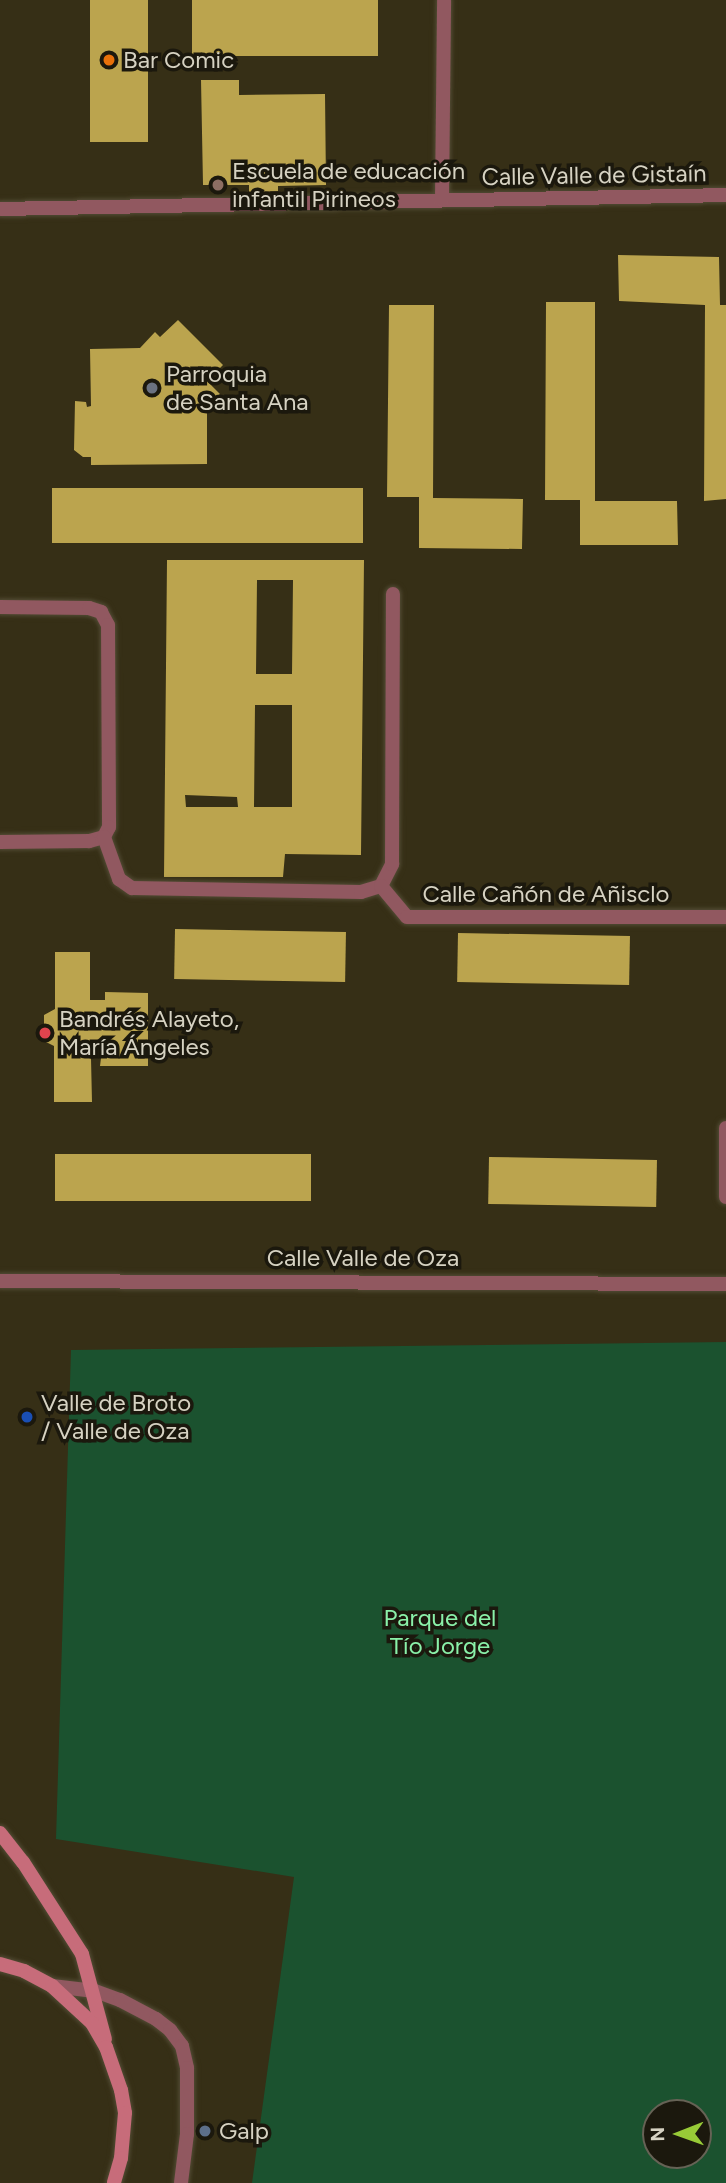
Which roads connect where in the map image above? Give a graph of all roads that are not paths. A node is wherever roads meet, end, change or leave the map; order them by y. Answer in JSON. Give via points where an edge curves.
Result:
{"nodes":[{"id":1,"x":444,"y":0,"type":"edge"},
{"id":2,"x":726,"y":195,"type":"edge"},
{"id":3,"x":442,"y":200,"type":"junction"},
{"id":4,"x":0,"y":209,"type":"edge"},
{"id":5,"x":393,"y":594,"type":"dead end"},
{"id":6,"x":0,"y":607,"type":"edge"},
{"id":7,"x":104,"y":837,"type":"junction"},
{"id":8,"x":0,"y":842,"type":"edge"},
{"id":9,"x":381,"y":886,"type":"junction"},
{"id":10,"x":726,"y":917,"type":"edge"},
{"id":11,"x":726,"y":1128,"type":"edge"},
{"id":12,"x":726,"y":1197,"type":"edge"},
{"id":13,"x":0,"y":1281,"type":"edge"},
{"id":14,"x":726,"y":1284,"type":"edge"},
{"id":15,"x":0,"y":1833,"type":"edge"},
{"id":16,"x":0,"y":1964,"type":"edge"},
{"id":17,"x":52,"y":1986,"type":"junction"},
{"id":18,"x":95,"y":1991,"type":"junction"},
{"id":19,"x":106,"y":2047,"type":"junction"},
{"id":20,"x":114,"y":2183,"type":"edge"},
{"id":21,"x":181,"y":2183,"type":"edge"}],
"edges":[{"from":1,"to":3,"type":"street"},
{"from":2,"to":3,"type":"street","name":"Calle Valle de Gistaín"},
{"from":3,"to":4,"type":"street","name":"Calle Valle de Gistaín"},
{"from":5,"to":9,"type":"street","name":"Calle Cañón de Añisclo","via":[[392,864]]},
{"from":6,"to":7,"type":"street","via":[[89,608],[102,612],[108,625],[109,827]]},
{"from":7,"to":8,"type":"street"},
{"from":7,"to":9,"type":"street","via":[[119,879],[132,888],[361,892]]},
{"from":9,"to":10,"type":"street","name":"Calle Cañón de Añisclo","via":[[407,917]]},
{"from":11,"to":12,"type":"street"},
{"from":13,"to":14,"type":"street","name":"Calle Valle de Oza"},
{"from":15,"to":18,"type":"main road","via":[[82,1954]]},
{"from":16,"to":17,"type":"main road"},
{"from":17,"to":18,"type":"street"},
{"from":17,"to":19,"type":"main road","via":[[92,2024]]},
{"from":18,"to":19,"type":"main road"},
{"from":18,"to":21,"type":"street","via":[[156,2019],[182,2046],[187,2134]]},
{"from":19,"to":20,"type":"main road","via":[[125,2113]]}]}
